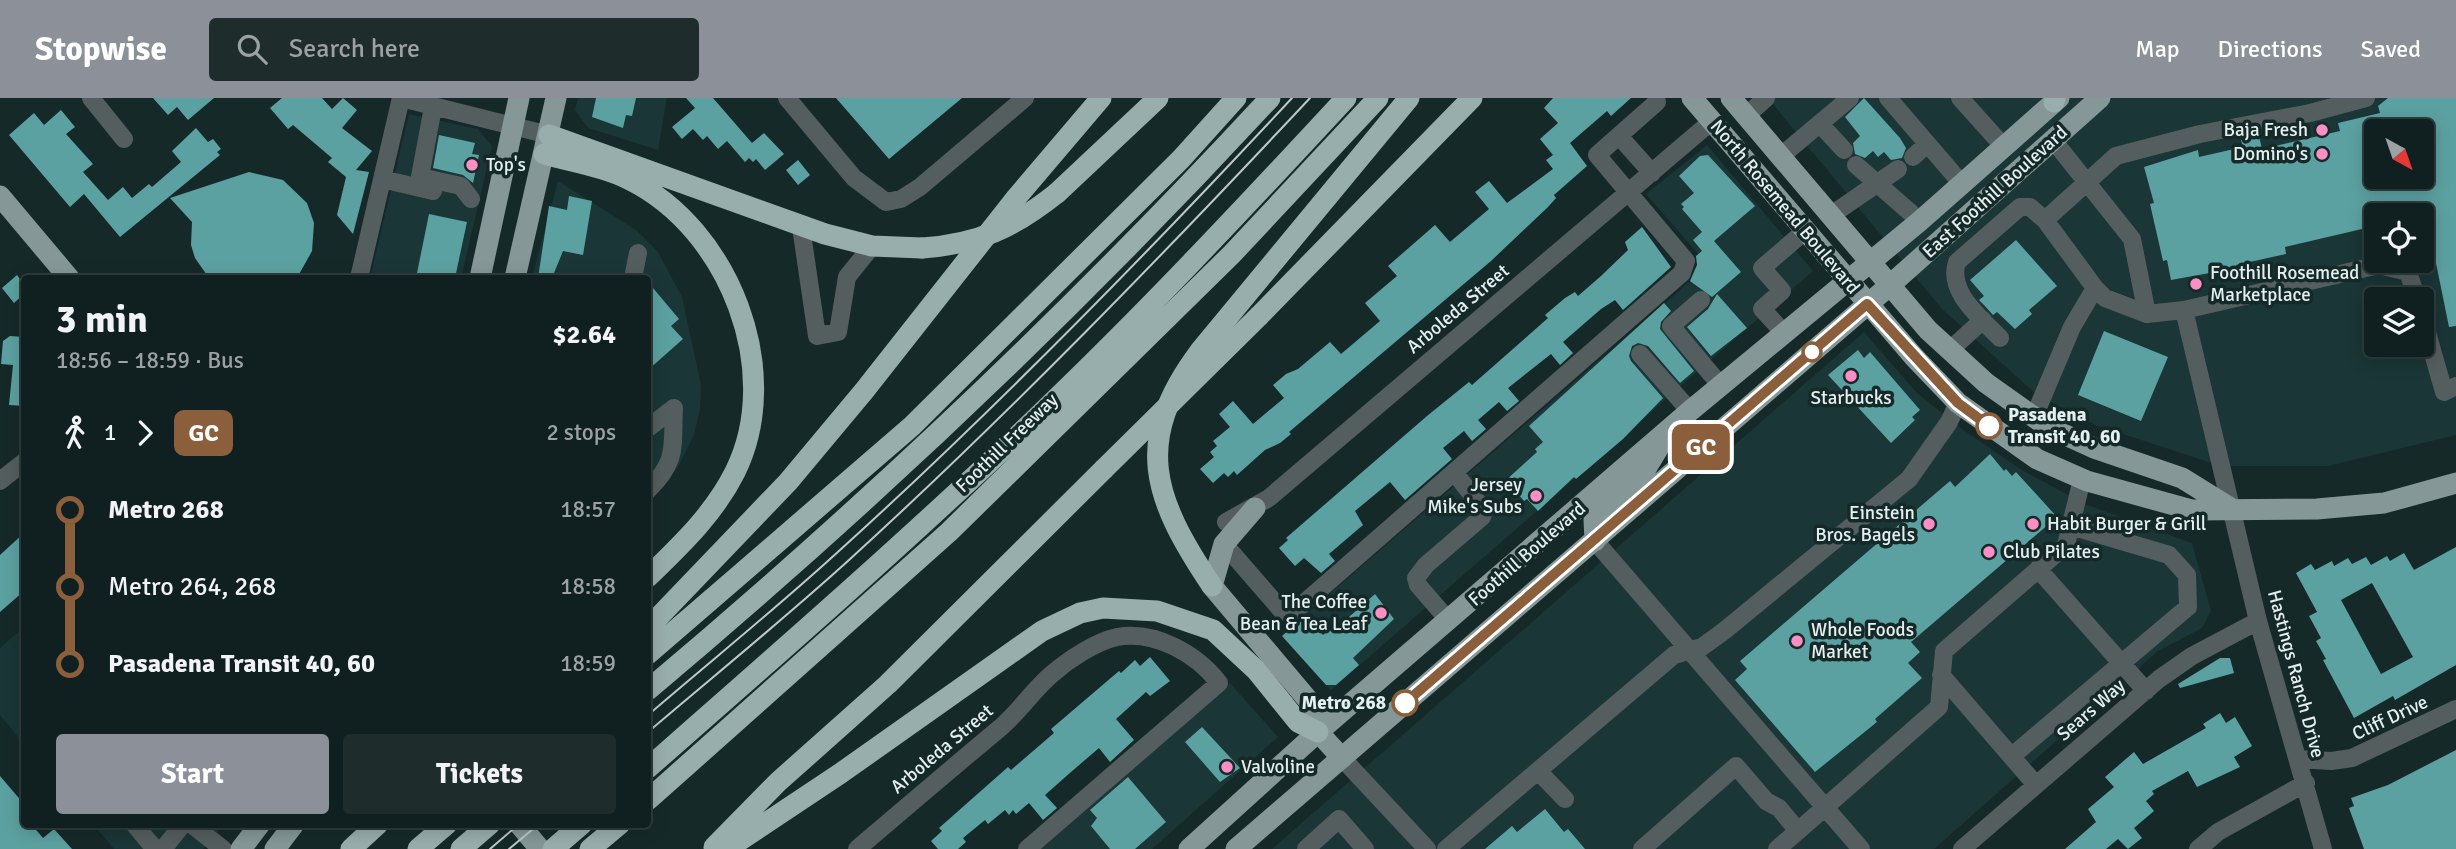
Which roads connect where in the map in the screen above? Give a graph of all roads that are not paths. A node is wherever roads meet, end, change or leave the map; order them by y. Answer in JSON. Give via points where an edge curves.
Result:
{"nodes":[{"id":1,"x":91,"y":98,"type":"edge"},
{"id":2,"x":401,"y":98,"type":"edge"},
{"id":3,"x":519,"y":98,"type":"edge"},
{"id":4,"x":556,"y":98,"type":"edge"},
{"id":5,"x":787,"y":98,"type":"edge"},
{"id":6,"x":1025,"y":98,"type":"edge"},
{"id":7,"x":1101,"y":98,"type":"edge"},
{"id":8,"x":1158,"y":98,"type":"edge"},
{"id":9,"x":1236,"y":98,"type":"edge"},
{"id":10,"x":1270,"y":98,"type":"edge"},
{"id":11,"x":1346,"y":98,"type":"edge"},
{"id":12,"x":1378,"y":98,"type":"edge"},
{"id":13,"x":1409,"y":98,"type":"edge"},
{"id":14,"x":1472,"y":98,"type":"edge"},
{"id":15,"x":1692,"y":98,"type":"edge"},
{"id":16,"x":1731,"y":98,"type":"edge"},
{"id":17,"x":1766,"y":98,"type":"edge"},
{"id":18,"x":1850,"y":98,"type":"edge"},
{"id":19,"x":1888,"y":98,"type":"edge"},
{"id":20,"x":1960,"y":98,"type":"edge"},
{"id":21,"x":2100,"y":98,"type":"edge"},
{"id":22,"x":2366,"y":98,"type":"edge"},
{"id":23,"x":2056,"y":99,"type":"edge"},
{"id":24,"x":1657,"y":102,"type":"dead end"},
{"id":25,"x":433,"y":107,"type":"junction"},
{"id":26,"x":1745,"y":116,"type":"junction"},
{"id":27,"x":1712,"y":121,"type":"junction"},
{"id":28,"x":514,"y":124,"type":"junction"},
{"id":29,"x":1820,"y":124,"type":"junction"},
{"id":30,"x":1619,"y":135,"type":"junction"},
{"id":31,"x":124,"y":139,"type":"dead end"},
{"id":32,"x":2053,"y":140,"type":"junction"},
{"id":33,"x":546,"y":144,"type":"junction"},
{"id":34,"x":1927,"y":144,"type":"junction"},
{"id":35,"x":2004,"y":147,"type":"junction"},
{"id":36,"x":1844,"y":150,"type":"dead end"},
{"id":37,"x":1781,"y":156,"type":"junction"},
{"id":38,"x":1913,"y":157,"type":"dead end"},
{"id":39,"x":1856,"y":165,"type":"dead end"},
{"id":40,"x":1898,"y":169,"type":"dead end"},
{"id":41,"x":1652,"y":173,"type":"junction"},
{"id":42,"x":382,"y":180,"type":"junction"},
{"id":43,"x":1878,"y":181,"type":"junction"},
{"id":44,"x":2087,"y":182,"type":"junction"},
{"id":45,"x":1962,"y":184,"type":"junction"},
{"id":46,"x":1628,"y":193,"type":"junction"},
{"id":47,"x":0,"y":196,"type":"edge"},
{"id":48,"x":471,"y":199,"type":"junction"},
{"id":49,"x":496,"y":204,"type":"junction"},
{"id":50,"x":1830,"y":216,"type":"junction"},
{"id":51,"x":2045,"y":220,"type":"junction"},
{"id":52,"x":1920,"y":221,"type":"junction"},
{"id":53,"x":801,"y":227,"type":"junction"},
{"id":54,"x":1805,"y":231,"type":"junction"},
{"id":55,"x":872,"y":246,"type":"junction"},
{"id":56,"x":638,"y":253,"type":"dead end"},
{"id":57,"x":1868,"y":262,"type":"junction"},
{"id":58,"x":66,"y":275,"type":"edge"},
{"id":59,"x":360,"y":275,"type":"edge"},
{"id":60,"x":481,"y":275,"type":"edge"},
{"id":61,"x":516,"y":275,"type":"edge"},
{"id":62,"x":634,"y":275,"type":"edge"},
{"id":63,"x":1846,"y":280,"type":"junction"},
{"id":64,"x":1889,"y":286,"type":"junction"},
{"id":65,"x":2413,"y":287,"type":"edge"},
{"id":66,"x":2095,"y":288,"type":"junction"},
{"id":67,"x":1701,"y":300,"type":"dead end"},
{"id":68,"x":1867,"y":304,"type":"junction"},
{"id":69,"x":2183,"y":310,"type":"junction"},
{"id":70,"x":2147,"y":314,"type":"junction"},
{"id":71,"x":1983,"y":320,"type":"junction"},
{"id":72,"x":1784,"y":333,"type":"junction"},
{"id":73,"x":2000,"y":338,"type":"dead end"},
{"id":74,"x":1950,"y":350,"type":"junction"},
{"id":75,"x":1640,"y":354,"type":"dead end"},
{"id":76,"x":2434,"y":357,"type":"edge"},
{"id":77,"x":1721,"y":386,"type":"junction"},
{"id":78,"x":2456,"y":386,"type":"edge"},
{"id":79,"x":1958,"y":403,"type":"junction"},
{"id":80,"x":1690,"y":411,"type":"junction"},
{"id":81,"x":2034,"y":417,"type":"junction"},
{"id":82,"x":651,"y":426,"type":"edge"},
{"id":83,"x":1668,"y":430,"type":"junction"},
{"id":84,"x":21,"y":464,"type":"edge"},
{"id":85,"x":1454,"y":472,"type":"junction"},
{"id":86,"x":2082,"y":479,"type":"junction"},
{"id":87,"x":0,"y":481,"type":"edge"},
{"id":88,"x":2456,"y":483,"type":"edge"},
{"id":89,"x":651,"y":487,"type":"edge"},
{"id":90,"x":1255,"y":508,"type":"junction"},
{"id":91,"x":2232,"y":509,"type":"junction"},
{"id":92,"x":1226,"y":522,"type":"dead end"},
{"id":93,"x":2071,"y":526,"type":"junction"},
{"id":94,"x":1595,"y":541,"type":"junction"},
{"id":95,"x":1224,"y":544,"type":"junction"},
{"id":96,"x":2038,"y":569,"type":"junction"},
{"id":97,"x":651,"y":574,"type":"edge"},
{"id":98,"x":1212,"y":586,"type":"junction"},
{"id":99,"x":1449,"y":621,"type":"junction"},
{"id":100,"x":2258,"y":621,"type":"junction"},
{"id":101,"x":651,"y":625,"type":"edge"},
{"id":102,"x":651,"y":651,"type":"edge"},
{"id":103,"x":1688,"y":651,"type":"junction"},
{"id":104,"x":2121,"y":663,"type":"junction"},
{"id":105,"x":1941,"y":676,"type":"junction"},
{"id":106,"x":651,"y":687,"type":"edge"},
{"id":107,"x":2146,"y":691,"type":"junction"},
{"id":108,"x":2456,"y":709,"type":"edge"},
{"id":109,"x":1318,"y":732,"type":"junction"},
{"id":110,"x":2012,"y":757,"type":"junction"},
{"id":111,"x":1342,"y":758,"type":"junction"},
{"id":112,"x":2298,"y":759,"type":"junction"},
{"id":113,"x":651,"y":765,"type":"edge"},
{"id":114,"x":1538,"y":771,"type":"junction"},
{"id":115,"x":2306,"y":783,"type":"junction"},
{"id":116,"x":2036,"y":785,"type":"junction"},
{"id":117,"x":651,"y":797,"type":"edge"},
{"id":118,"x":1565,"y":799,"type":"dead end"},
{"id":119,"x":1823,"y":806,"type":"junction"},
{"id":120,"x":137,"y":828,"type":"edge"},
{"id":121,"x":180,"y":828,"type":"edge"},
{"id":122,"x":196,"y":828,"type":"edge"},
{"id":123,"x":257,"y":828,"type":"edge"},
{"id":124,"x":291,"y":828,"type":"edge"},
{"id":125,"x":374,"y":828,"type":"edge"},
{"id":126,"x":442,"y":828,"type":"edge"},
{"id":127,"x":484,"y":828,"type":"edge"},
{"id":128,"x":522,"y":828,"type":"edge"},
{"id":129,"x":568,"y":828,"type":"edge"},
{"id":130,"x":577,"y":828,"type":"edge"},
{"id":131,"x":616,"y":828,"type":"edge"},
{"id":132,"x":618,"y":828,"type":"edge"},
{"id":133,"x":1798,"y":831,"type":"junction"},
{"id":134,"x":464,"y":846,"type":"edge"},
{"id":135,"x":155,"y":849,"type":"edge"},
{"id":136,"x":163,"y":849,"type":"edge"},
{"id":137,"x":223,"y":849,"type":"edge"},
{"id":138,"x":242,"y":849,"type":"edge"},
{"id":139,"x":275,"y":849,"type":"edge"},
{"id":140,"x":351,"y":849,"type":"edge"},
{"id":141,"x":418,"y":849,"type":"edge"},
{"id":142,"x":540,"y":849,"type":"edge"},
{"id":143,"x":553,"y":849,"type":"edge"},
{"id":144,"x":588,"y":849,"type":"edge"},
{"id":145,"x":602,"y":849,"type":"edge"},
{"id":146,"x":713,"y":849,"type":"edge"},
{"id":147,"x":726,"y":849,"type":"edge"},
{"id":148,"x":856,"y":849,"type":"edge"},
{"id":149,"x":1027,"y":849,"type":"edge"},
{"id":150,"x":1189,"y":849,"type":"edge"},
{"id":151,"x":1236,"y":849,"type":"edge"},
{"id":152,"x":1306,"y":849,"type":"edge"},
{"id":153,"x":1365,"y":849,"type":"edge"},
{"id":154,"x":1427,"y":849,"type":"edge"},
{"id":155,"x":1446,"y":849,"type":"edge"},
{"id":156,"x":1642,"y":849,"type":"edge"},
{"id":157,"x":1777,"y":849,"type":"edge"},
{"id":158,"x":1861,"y":849,"type":"edge"},
{"id":159,"x":1962,"y":849,"type":"edge"},
{"id":160,"x":2198,"y":849,"type":"edge"},
{"id":161,"x":2323,"y":849,"type":"edge"}],
"edges":[{"from":1,"to":31,"type":"street"},
{"from":2,"to":25,"type":"street"},
{"from":2,"to":42,"type":"street"},
{"from":3,"to":28,"type":"main road"},
{"from":4,"to":33,"type":"main road"},
{"from":5,"to":6,"type":"street","via":[[854,178],[886,201],[901,199],[919,187]]},
{"from":7,"to":101,"type":"highway","via":[[788,482]]},
{"from":8,"to":55,"type":"highway","bridge":true,"via":[[1026,218],[990,236],[948,246]]},
{"from":9,"to":102,"type":"highway","via":[[1181,159],[912,426]]},
{"from":10,"to":106,"type":"highway","via":[[969,404],[832,531]]},
{"from":11,"to":113,"type":"highway","via":[[1221,233],[1037,417],[841,599]]},
{"from":12,"to":117,"type":"highway","name":"Foothill Freeway","via":[[1232,254],[949,532]]},
{"from":13,"to":98,"type":"highway","via":[[1200,351],[1175,383],[1163,412],[1157,437],[1163,492],[1173,522]]},
{"from":14,"to":146,"type":"highway","bridge":true,"via":[[888,684],[778,782]]},
{"from":15,"to":27,"type":"main road","name":"North Rosemead Boulevard"},
{"from":16,"to":26,"type":"main road","name":"North Rosemead Boulevard"},
{"from":17,"to":26,"type":"street"},
{"from":18,"to":29,"type":"street"},
{"from":19,"to":34,"type":"street"},
{"from":20,"to":35,"type":"street"},
{"from":21,"to":32,"type":"main road","name":"East Foothill Boulevard"},
{"from":22,"to":44,"type":"street","via":[[2116,156]]},
{"from":23,"to":35,"type":"main road","name":"East Foothill Boulevard"},
{"from":24,"to":30,"type":"street"},
{"from":25,"to":28,"type":"street"},
{"from":25,"to":48,"type":"street","via":[[420,177],[461,186]]},
{"from":26,"to":37,"type":"main road","name":"North Rosemead Boulevard"},
{"from":27,"to":41,"type":"street","name":"Arboleda Street"},
{"from":27,"to":54,"type":"main road","name":"North Rosemead Boulevard"},
{"from":28,"to":33,"type":"street"},
{"from":28,"to":49,"type":"main road"},
{"from":29,"to":36,"type":"street"},
{"from":29,"to":37,"type":"street"},
{"from":30,"to":41,"type":"street"},
{"from":30,"to":46,"type":"street","via":[[1597,155]]},
{"from":32,"to":44,"type":"street"},
{"from":32,"to":64,"type":"main road","name":"East Foothill Boulevard"},
{"from":33,"to":53,"type":"highway","via":[[676,178]]},
{"from":33,"to":61,"type":"main road"},
{"from":33,"to":97,"type":"highway","via":[[630,179],[662,201],[712,253],[744,324],[752,365],[751,408],[736,470],[699,527]]},
{"from":34,"to":38,"type":"street"},
{"from":34,"to":45,"type":"street"},
{"from":35,"to":45,"type":"main road","name":"East Foothill Boulevard"},
{"from":37,"to":50,"type":"main road","name":"North Rosemead Boulevard"},
{"from":39,"to":43,"type":"street"},
{"from":40,"to":43,"type":"street"},
{"from":41,"to":46,"type":"street","name":"Arboleda Street"},
{"from":42,"to":48,"type":"street"},
{"from":42,"to":59,"type":"street"},
{"from":43,"to":50,"type":"street"},
{"from":43,"to":52,"type":"street"},
{"from":44,"to":51,"type":"street"},
{"from":44,"to":70,"type":"street","via":[[2132,239]]},
{"from":45,"to":52,"type":"main road","name":"East Foothill Boulevard"},
{"from":46,"to":85,"type":"street","via":[[1686,261],[1682,273]]},
{"from":46,"to":90,"type":"street","name":"Arboleda Street"},
{"from":47,"to":58,"type":"main road"},
{"from":48,"to":49,"type":"street"},
{"from":49,"to":60,"type":"main road"},
{"from":50,"to":57,"type":"main road","name":"North Rosemead Boulevard"},
{"from":51,"to":66,"type":"street"},
{"from":51,"to":71,"type":"street","via":[[2030,207],[2020,207],[1957,262],[1953,274],[1959,291]]},
{"from":52,"to":57,"type":"main road","name":"East Foothill Boulevard"},
{"from":53,"to":55,"type":"highway"},
{"from":53,"to":55,"type":"street","via":[[817,336],[838,332],[847,277]]},
{"from":54,"to":63,"type":"main road","name":"North Rosemead Boulevard"},
{"from":54,"to":72,"type":"street","via":[[1762,268],[1782,291],[1762,309]]},
{"from":56,"to":62,"type":"street"},
{"from":57,"to":63,"type":"main road","name":"Foothill Boulevard"},
{"from":57,"to":64,"type":"main road","name":"North Rosemead Boulevard"},
{"from":63,"to":68,"type":"main road","name":"North Rosemead Boulevard"},
{"from":63,"to":72,"type":"main road","name":"Foothill Boulevard"},
{"from":64,"to":68,"type":"main road","name":"Foothill Boulevard"},
{"from":64,"to":74,"type":"main road","name":"North Rosemead Boulevard"},
{"from":65,"to":69,"type":"street","via":[[2408,272],[2379,265]]},
{"from":66,"to":70,"type":"street","via":[[2105,298]]},
{"from":66,"to":81,"type":"street","via":[[2072,327]]},
{"from":67,"to":77,"type":"street","via":[[1671,326]]},
{"from":68,"to":79,"type":"main road","name":"North Rosemead Boulevard"},
{"from":68,"to":94,"type":"main road","name":"Foothill Boulevard"},
{"from":69,"to":70,"type":"street"},
{"from":69,"to":91,"type":"street","name":"Hastings Ranch Drive"},
{"from":71,"to":73,"type":"street"},
{"from":71,"to":74,"type":"street"},
{"from":72,"to":77,"type":"main road","name":"Foothill Boulevard"},
{"from":74,"to":81,"type":"main road","name":"North Rosemead Boulevard"},
{"from":75,"to":80,"type":"street"},
{"from":76,"to":78,"type":"street","via":[[2444,392]]},
{"from":77,"to":80,"type":"main road","name":"Foothill Boulevard"},
{"from":79,"to":86,"type":"main road","name":"North Rosemead Boulevard","via":[[2037,459]]},
{"from":79,"to":103,"type":"street","via":[[1909,479],[1724,631]]},
{"from":80,"to":83,"type":"main road","name":"Foothill Boulevard"},
{"from":81,"to":91,"type":"main road","name":"North Rosemead Boulevard","via":[[2094,448],[2189,481]]},
{"from":82,"to":89,"type":"street","via":[[674,408],[671,460],[667,472]]},
{"from":83,"to":94,"type":"main road","via":[[1642,475],[1594,520]]},
{"from":83,"to":99,"type":"main road","name":"Foothill Boulevard"},
{"from":84,"to":87,"type":"street"},
{"from":85,"to":95,"type":"street","via":[[1295,611],[1283,612]]},
{"from":85,"to":99,"type":"street","via":[[1478,499],[1482,517],[1416,578]]},
{"from":86,"to":91,"type":"main road","name":"North Rosemead Boulevard","via":[[2192,510]]},
{"from":86,"to":93,"type":"street"},
{"from":88,"to":91,"type":"main road","name":"North Rosemead Boulevard","via":[[2384,503]]},
{"from":90,"to":92,"type":"street","name":"Arboleda Street"},
{"from":90,"to":95,"type":"main road"},
{"from":91,"to":100,"type":"street","name":"Hastings Ranch Drive"},
{"from":93,"to":96,"type":"street","via":[[2066,545]]},
{"from":93,"to":104,"type":"street","via":[[2169,555],[2187,575],[2188,607]]},
{"from":94,"to":103,"type":"street"},
{"from":94,"to":111,"type":"main road","name":"Foothill Boulevard"},
{"from":95,"to":98,"type":"main road"},
{"from":96,"to":104,"type":"street"},
{"from":96,"to":105,"type":"street","via":[[1944,651]]},
{"from":98,"to":109,"type":"main road","via":[[1314,707]]},
{"from":99,"to":109,"type":"main road","name":"Foothill Boulevard"},
{"from":100,"to":107,"type":"street","name":"Sears Way","via":[[2192,656]]},
{"from":100,"to":112,"type":"street","name":"Hastings Ranch Drive"},
{"from":103,"to":114,"type":"street","via":[[1674,655]]},
{"from":103,"to":119,"type":"street"},
{"from":104,"to":107,"type":"street"},
{"from":104,"to":110,"type":"street"},
{"from":105,"to":110,"type":"street"},
{"from":105,"to":119,"type":"street","via":[[1939,707]]},
{"from":107,"to":116,"type":"street","name":"Sears Way"},
{"from":108,"to":112,"type":"street","name":"Cliff Drive","via":[[2352,758]]},
{"from":109,"to":111,"type":"main road"},
{"from":109,"to":147,"type":"highway","via":[[1298,722],[1256,670],[1213,631],[1157,611],[1103,608],[1042,631]]},
{"from":109,"to":150,"type":"main road","name":"Foothill Boulevard"},
{"from":110,"to":116,"type":"street"},
{"from":111,"to":151,"type":"main road","name":"Foothill Boulevard"},
{"from":111,"to":154,"type":"street"},
{"from":112,"to":115,"type":"street","name":"Hastings Ranch Drive"},
{"from":114,"to":118,"type":"street"},
{"from":114,"to":155,"type":"street"},
{"from":115,"to":160,"type":"street","via":[[2218,832]]},
{"from":115,"to":161,"type":"street","name":"Hastings Ranch Drive"},
{"from":116,"to":159,"type":"street","name":"Sears Way"},
{"from":119,"to":133,"type":"street"},
{"from":119,"to":158,"type":"street"},
{"from":120,"to":135,"type":"street"},
{"from":121,"to":136,"type":"street"},
{"from":122,"to":137,"type":"street"},
{"from":123,"to":138,"type":"main road"},
{"from":124,"to":139,"type":"main road"},
{"from":125,"to":140,"type":"highway"},
{"from":126,"to":141,"type":"highway"},
{"from":127,"to":134,"type":"highway"},
{"from":128,"to":142,"type":"main road"},
{"from":129,"to":144,"type":"main road"},
{"from":130,"to":143,"type":"highway","bridge":true},
{"from":131,"to":144,"type":"highway"},
{"from":132,"to":145,"type":"highway"},
{"from":133,"to":156,"type":"street","via":[[1736,766]]},
{"from":133,"to":157,"type":"street"},
{"from":148,"to":149,"type":"street","name":"Arboleda Street","via":[[1009,719],[1049,676],[1116,637],[1166,643],[1209,670],[1219,683]]},
{"from":152,"to":153,"type":"street","via":[[1339,820]]}]}
